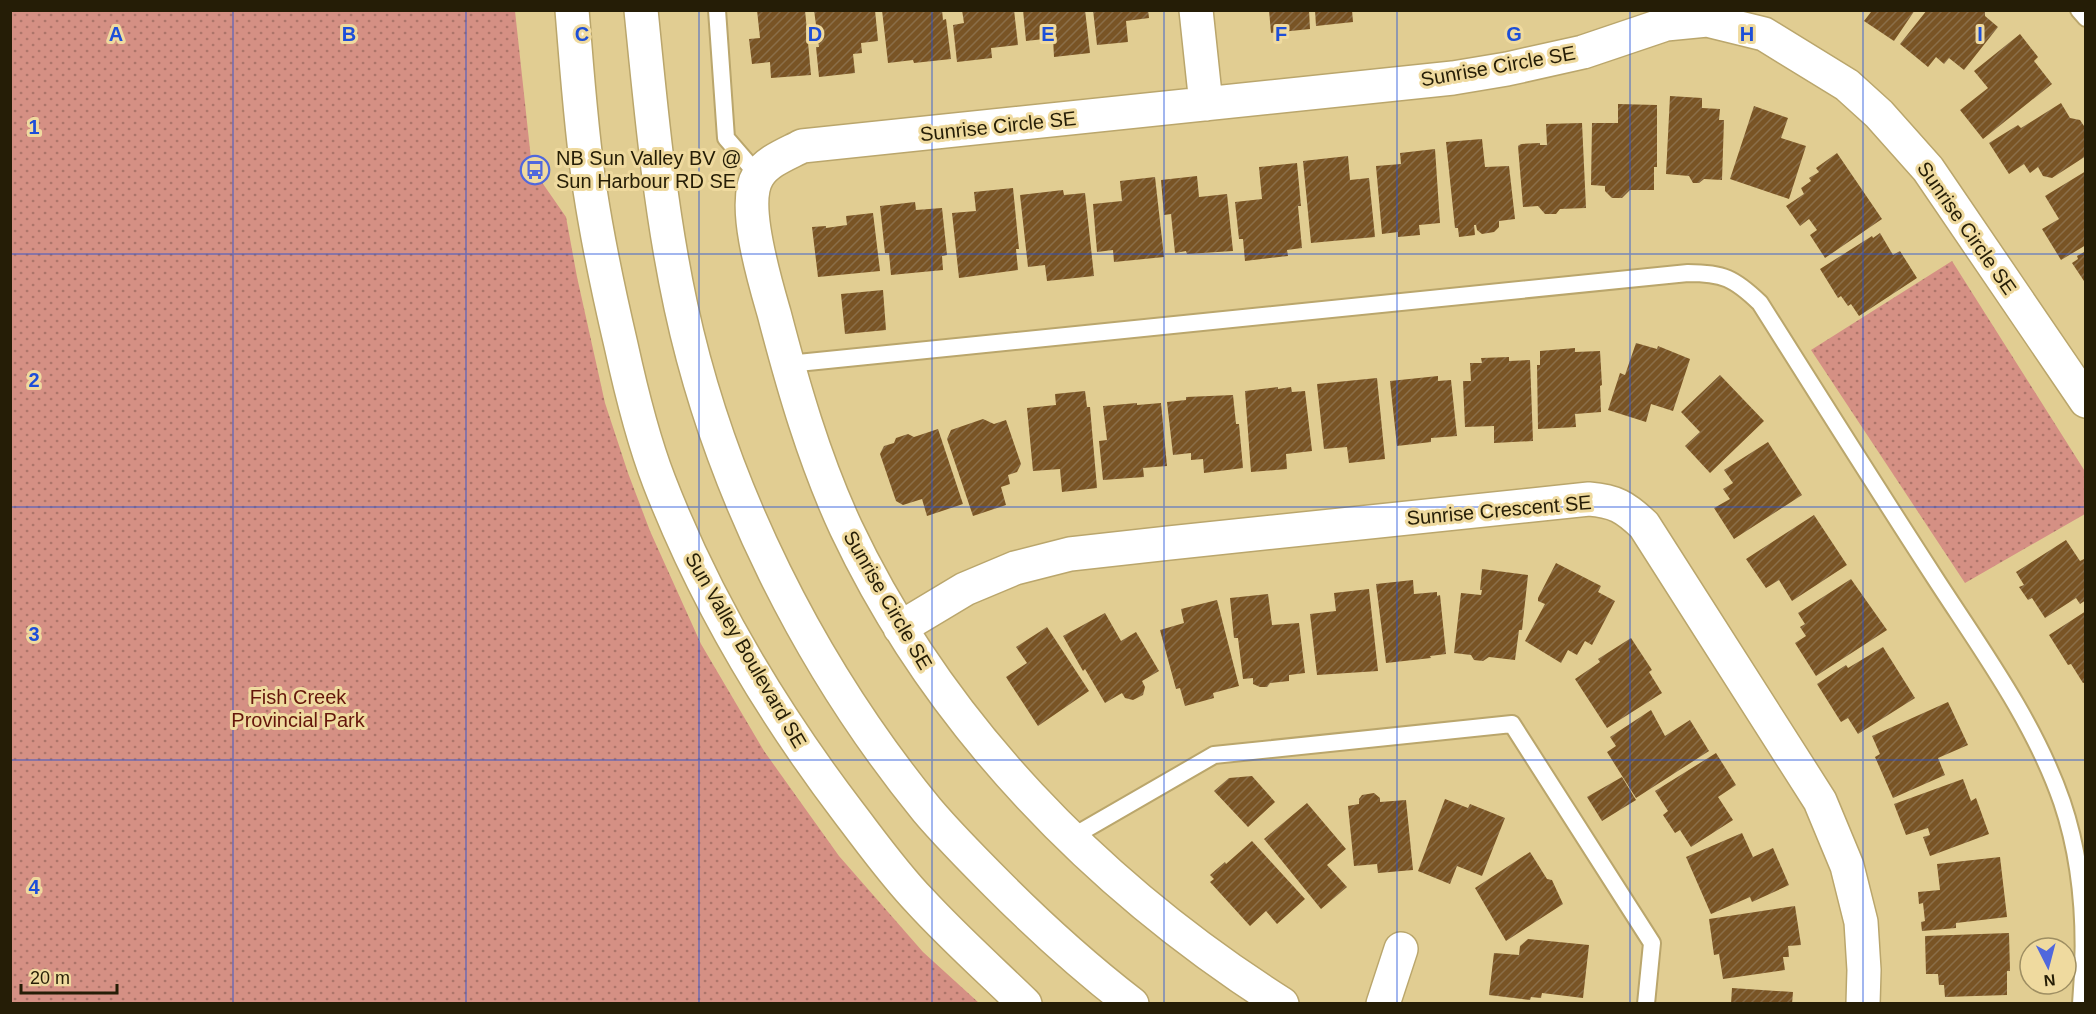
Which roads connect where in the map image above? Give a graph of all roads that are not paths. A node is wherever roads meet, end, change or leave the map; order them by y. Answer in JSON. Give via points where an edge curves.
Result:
{"nodes":[{"id":1,"x":572,"y":10,"type":"edge"},
{"id":2,"x":641,"y":10,"type":"edge"},
{"id":3,"x":717,"y":10,"type":"edge"},
{"id":4,"x":1196,"y":10,"type":"edge"},
{"id":5,"x":2079,"y":10,"type":"edge"},
{"id":6,"x":2085,"y":18,"type":"edge"},
{"id":7,"x":1206,"y":104,"type":"junction"},
{"id":8,"x":758,"y":175,"type":"junction"},
{"id":9,"x":788,"y":364,"type":"junction"},
{"id":10,"x":2083,"y":393,"type":"edge"},
{"id":11,"x":900,"y":628,"type":"junction"},
{"id":12,"x":1072,"y":837,"type":"junction"},
{"id":13,"x":1401,"y":949,"type":"dead end"},
{"id":14,"x":1025,"y":1004,"type":"edge"},
{"id":15,"x":1132,"y":1004,"type":"edge"},
{"id":16,"x":1281,"y":1004,"type":"edge"},
{"id":17,"x":1383,"y":1004,"type":"edge"},
{"id":18,"x":1646,"y":1004,"type":"edge"},
{"id":19,"x":1863,"y":1004,"type":"edge"},
{"id":20,"x":2081,"y":1004,"type":"edge"}],
"edges":[{"from":1,"to":14,"type":"street","name":"Sun Valley Boulevard SE","via":[[590,190],[615,320],[633,400],[658,480],[690,555],[767,694],[814,768],[919,901]]},
{"from":2,"to":15,"type":"street","via":[[658,171],[681,310],[703,392],[753,528],[795,612],[844,693],[928,811],[1038,925]]},
{"from":3,"to":8,"type":"lane","via":[[726,138]]},
{"from":4,"to":7,"type":"street"},
{"from":5,"to":6,"type":"lane"},
{"from":7,"to":8,"type":"street","name":"Sunrise Circle SE","via":[[802,147],[774,161]]},
{"from":7,"to":10,"type":"street","name":"Sunrise Circle SE","via":[[1464,76],[1583,51],[1666,24],[1707,20],[1764,34],[1847,85],[1893,129],[1928,169]]},
{"from":8,"to":9,"type":"street","name":"Sunrise Circle SE","via":[[752,193],[752,219]]},
{"from":9,"to":11,"type":"street","name":"Sunrise Circle SE","via":[[837,505],[871,578]]},
{"from":9,"to":20,"type":"lane","via":[[1688,273],[1715,273],[1742,285],[1760,303],[2031,733],[2062,802],[2079,871],[2085,922]]},
{"from":11,"to":12,"type":"street","name":"Sunrise Circle SE","via":[[979,739]]},
{"from":11,"to":19,"type":"street","name":"Sunrise Crescent SE","via":[[965,589],[1015,568],[1070,554],[1606,500],[1621,506],[1644,525],[1820,801],[1846,867],[1860,922]]},
{"from":12,"to":16,"type":"street","name":"Sunrise Circle SE","via":[[1181,935]]},
{"from":12,"to":18,"type":"lane","via":[[1214,755],[1512,724],[1652,944]]},
{"from":13,"to":17,"type":"street"}]}
